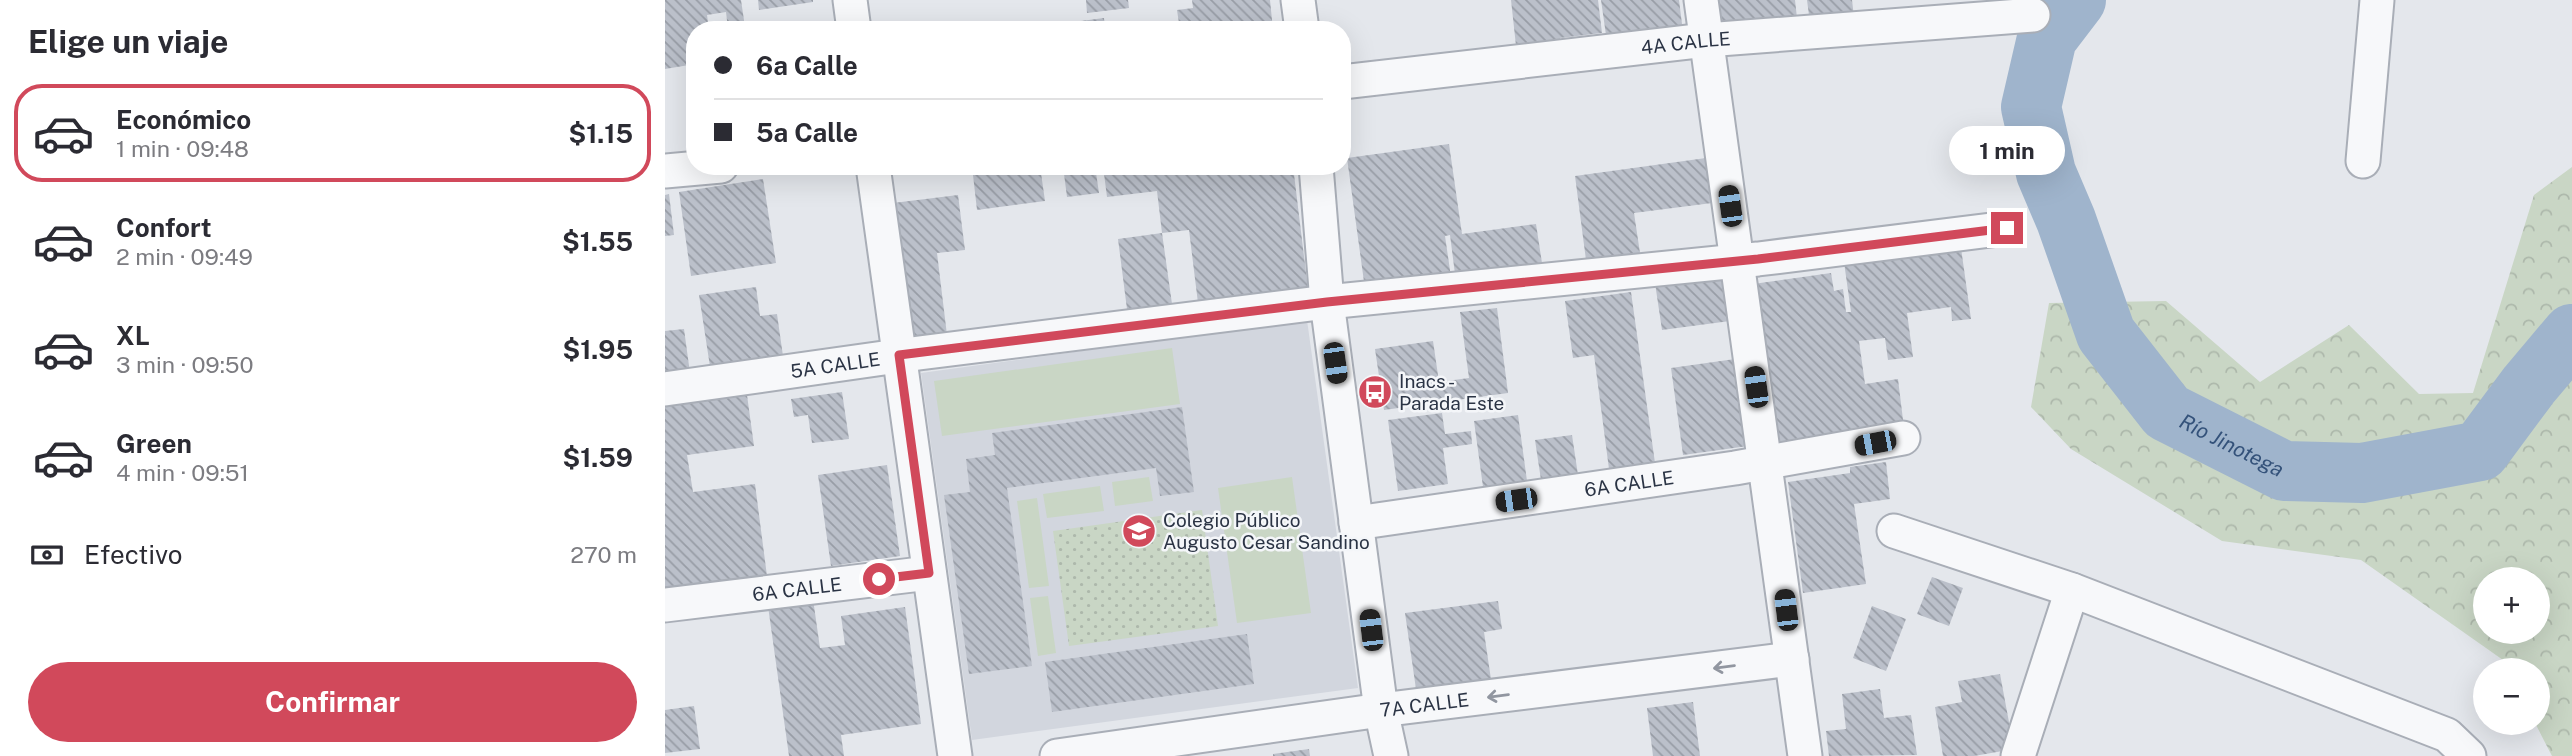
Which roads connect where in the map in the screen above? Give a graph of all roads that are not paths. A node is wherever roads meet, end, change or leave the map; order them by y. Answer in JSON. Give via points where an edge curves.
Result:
{"nodes":[{"id":1,"x":850,"y":0,"type":"edge"},
{"id":2,"x":1298,"y":0,"type":"edge"},
{"id":3,"x":1701,"y":0,"type":"edge"},
{"id":4,"x":2377,"y":0,"type":"edge"},
{"id":5,"x":2033,"y":15,"type":"dead end"},
{"id":6,"x":853,"y":21,"type":"edge"},
{"id":7,"x":1301,"y":21,"type":"edge"},
{"id":8,"x":1706,"y":40,"type":"junction"},
{"id":9,"x":1351,"y":81,"type":"edge"},
{"id":10,"x":2363,"y":160,"type":"dead end"},
{"id":11,"x":686,"y":169,"type":"edge"},
{"id":12,"x":665,"y":171,"type":"edge"},
{"id":13,"x":874,"y":175,"type":"edge"},
{"id":14,"x":1317,"y":175,"type":"edge"},
{"id":15,"x":2007,"y":228,"type":"dead end"},
{"id":16,"x":1738,"y":261,"type":"junction"},
{"id":17,"x":1327,"y":302,"type":"junction"},
{"id":18,"x":899,"y":355,"type":"junction"},
{"id":19,"x":665,"y":389,"type":"edge"},
{"id":20,"x":1903,"y":438,"type":"dead end"},
{"id":21,"x":1767,"y":463,"type":"junction"},
{"id":22,"x":1356,"y":523,"type":"junction"},
{"id":23,"x":1894,"y":531,"type":"dead end"},
{"id":24,"x":929,"y":573,"type":"junction"},
{"id":25,"x":2072,"y":590,"type":"junction"},
{"id":26,"x":665,"y":605,"type":"edge"},
{"id":27,"x":1792,"y":659,"type":"junction"},
{"id":28,"x":1381,"y":710,"type":"junction"},
{"id":29,"x":955,"y":756,"type":"edge"},
{"id":30,"x":1057,"y":756,"type":"edge"},
{"id":31,"x":1391,"y":756,"type":"edge"},
{"id":32,"x":1805,"y":756,"type":"edge"},
{"id":33,"x":2018,"y":756,"type":"edge"},
{"id":34,"x":2469,"y":756,"type":"edge"}],
"edges":[{"from":1,"to":6,"type":"street"},
{"from":2,"to":7,"type":"street"},
{"from":3,"to":8,"type":"street"},
{"from":4,"to":10,"type":"street"},
{"from":5,"to":8,"type":"street","name":"4A CALLE"},
{"from":8,"to":9,"type":"street","name":"4A CALLE"},
{"from":8,"to":16,"type":"street"},
{"from":11,"to":12,"type":"street"},
{"from":13,"to":18,"type":"street"},
{"from":14,"to":17,"type":"street"},
{"from":15,"to":16,"type":"street","name":"5A CALLE"},
{"from":16,"to":17,"type":"street","name":"5A CALLE"},
{"from":16,"to":21,"type":"street"},
{"from":17,"to":18,"type":"street","name":"5A CALLE"},
{"from":17,"to":22,"type":"street"},
{"from":18,"to":19,"type":"street","name":"5A CALLE"},
{"from":18,"to":24,"type":"street"},
{"from":20,"to":21,"type":"street","name":"6A CALLE"},
{"from":21,"to":22,"type":"street","name":"6A CALLE"},
{"from":21,"to":27,"type":"street"},
{"from":22,"to":28,"type":"street"},
{"from":23,"to":25,"type":"street"},
{"from":24,"to":26,"type":"street","name":"6A CALLE"},
{"from":24,"to":29,"type":"street"},
{"from":25,"to":33,"type":"street"},
{"from":25,"to":34,"type":"street","via":[[2447,736]]},
{"from":27,"to":28,"type":"street","name":"7A CALLE","one_way":true},
{"from":27,"to":32,"type":"street"},
{"from":28,"to":30,"type":"street","name":"7A CALLE"},
{"from":28,"to":31,"type":"street"}]}
